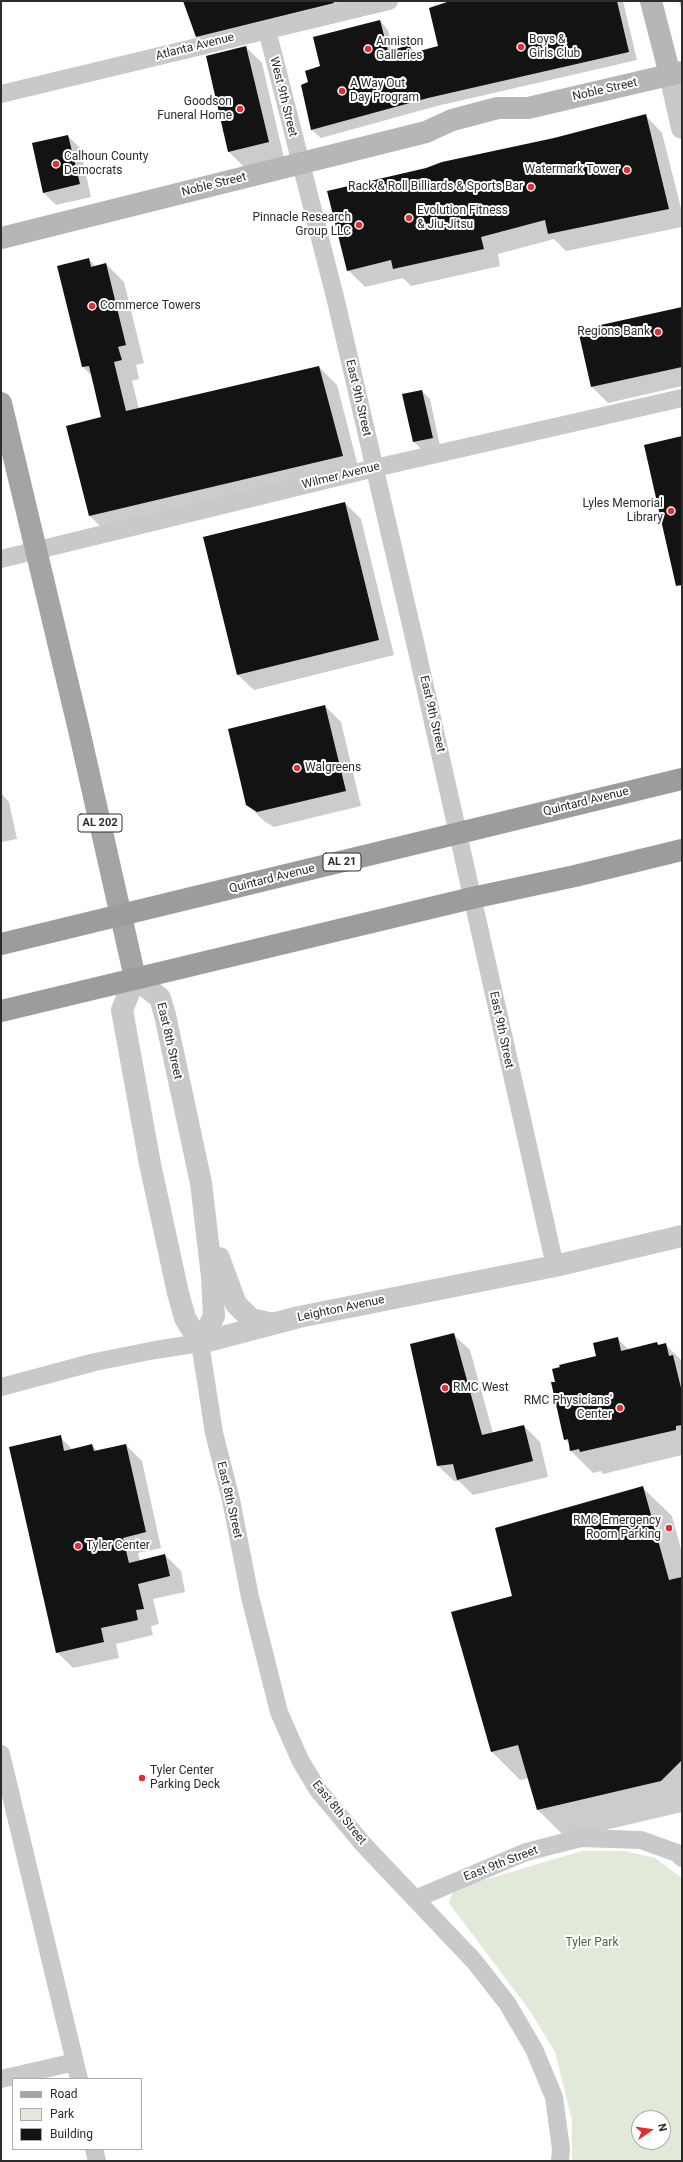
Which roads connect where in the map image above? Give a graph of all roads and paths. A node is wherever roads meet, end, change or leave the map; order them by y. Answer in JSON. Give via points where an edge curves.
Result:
{"nodes":[{"id":1,"x":389,"y":1,"type":"edge"},
{"id":2,"x":651,"y":1,"type":"edge"},
{"id":3,"x":267,"y":30,"type":"junction"},
{"id":4,"x":676,"y":74,"type":"edge"},
{"id":5,"x":1,"y":94,"type":"edge"},
{"id":6,"x":682,"y":128,"type":"edge"},
{"id":7,"x":299,"y":164,"type":"junction"},
{"id":8,"x":1,"y":238,"type":"edge"},
{"id":9,"x":682,"y":398,"type":"edge"},
{"id":10,"x":1,"y":403,"type":"edge"},
{"id":11,"x":375,"y":468,"type":"junction"},
{"id":12,"x":36,"y":550,"type":"junction"},
{"id":13,"x":1,"y":559,"type":"edge"},
{"id":14,"x":682,"y":779,"type":"edge"},
{"id":15,"x":459,"y":834,"type":"junction"},
{"id":16,"x":682,"y":850,"type":"edge"},
{"id":17,"x":472,"y":898,"type":"junction"},
{"id":18,"x":120,"y":916,"type":"junction"},
{"id":19,"x":1,"y":944,"type":"edge"},
{"id":20,"x":135,"y":978,"type":"junction"},
{"id":21,"x":1,"y":1011,"type":"edge"},
{"id":22,"x":205,"y":1219,"type":"junction"},
{"id":23,"x":682,"y":1236,"type":"edge"},
{"id":24,"x":555,"y":1266,"type":"junction"},
{"id":25,"x":273,"y":1324,"type":"junction"},
{"id":26,"x":200,"y":1343,"type":"junction"},
{"id":27,"x":1,"y":1387,"type":"edge"},
{"id":28,"x":1,"y":1754,"type":"edge"},
{"id":29,"x":3,"y":1777,"type":"edge"},
{"id":30,"x":682,"y":1858,"type":"edge"},
{"id":31,"x":415,"y":1899,"type":"junction"},
{"id":32,"x":77,"y":2071,"type":"edge"},
{"id":33,"x":1,"y":2079,"type":"edge"},
{"id":34,"x":94,"y":2150,"type":"edge"},
{"id":35,"x":97,"y":2161,"type":"edge"},
{"id":36,"x":560,"y":2161,"type":"edge"}],
"edges":[{"from":1,"to":3,"type":"street","name":"Atlanta Avenue"},
{"from":2,"to":4,"type":"main road"},
{"from":3,"to":5,"type":"street","name":"Atlanta Avenue"},
{"from":3,"to":7,"type":"street","name":"West 9th Street"},
{"from":4,"to":6,"type":"street"},
{"from":4,"to":7,"type":"main road","name":"Noble Street","via":[[528,108],[498,108],[452,120],[426,132]]},
{"from":7,"to":8,"type":"main road","name":"Noble Street"},
{"from":7,"to":11,"type":"street","name":"East 9th Street","via":[[336,301]]},
{"from":9,"to":11,"type":"street","name":"Wilmer Avenue"},
{"from":10,"to":12,"type":"main road","number":"AL 202"},
{"from":11,"to":12,"type":"street","name":"Wilmer Avenue"},
{"from":11,"to":15,"type":"street","name":"East 9th Street"},
{"from":12,"to":13,"type":"street","name":"Wilmer Avenue"},
{"from":12,"to":18,"type":"main road","number":"AL 202"},
{"from":14,"to":15,"type":"highway","name":"Quintard Avenue","number":"AL 21"},
{"from":15,"to":17,"type":"street","name":"East 9th Street"},
{"from":15,"to":18,"type":"highway","name":"Quintard Avenue","number":"AL 21"},
{"from":16,"to":17,"type":"highway"},
{"from":17,"to":20,"type":"highway"},
{"from":17,"to":24,"type":"street","name":"East 9th Street"},
{"from":18,"to":19,"type":"highway","name":"Quintard Avenue","number":"AL 21"},
{"from":18,"to":20,"type":"main road","number":"AL 202"},
{"from":20,"to":21,"type":"highway"},
{"from":20,"to":22,"type":"street","name":"East 8th Street","via":[[160,998],[165,1015],[201,1183]]},
{"from":20,"to":26,"type":"street","name":"East 8th Street","via":[[122,1010],[126,1033],[150,1164],[178,1293],[185,1318]]},
{"from":22,"to":25,"type":"street","via":[[236,1304],[251,1319]]},
{"from":22,"to":26,"type":"street","name":"East 8th Street","via":[[214,1316]]},
{"from":23,"to":24,"type":"street","name":"Leighton Avenue"},
{"from":24,"to":25,"type":"street","name":"Leighton Avenue"},
{"from":25,"to":26,"type":"street","name":"Leighton Avenue"},
{"from":26,"to":27,"type":"street","name":"Leighton Avenue","via":[[95,1362]]},
{"from":26,"to":31,"type":"street","name":"East 8th Street","via":[[214,1433],[231,1500],[250,1597],[279,1712],[300,1760],[318,1790],[363,1844]]},
{"from":28,"to":29,"type":"street"},
{"from":29,"to":32,"type":"street"},
{"from":30,"to":31,"type":"street","name":"East 9th Street","via":[[677,1853],[641,1840],[581,1838],[526,1852]]},
{"from":31,"to":36,"type":"street","name":"East 8th Street","via":[[479,1967],[507,2003],[534,2049],[554,2097],[561,2149]]},
{"from":32,"to":33,"type":"street"},
{"from":34,"to":35,"type":"street"}]}
